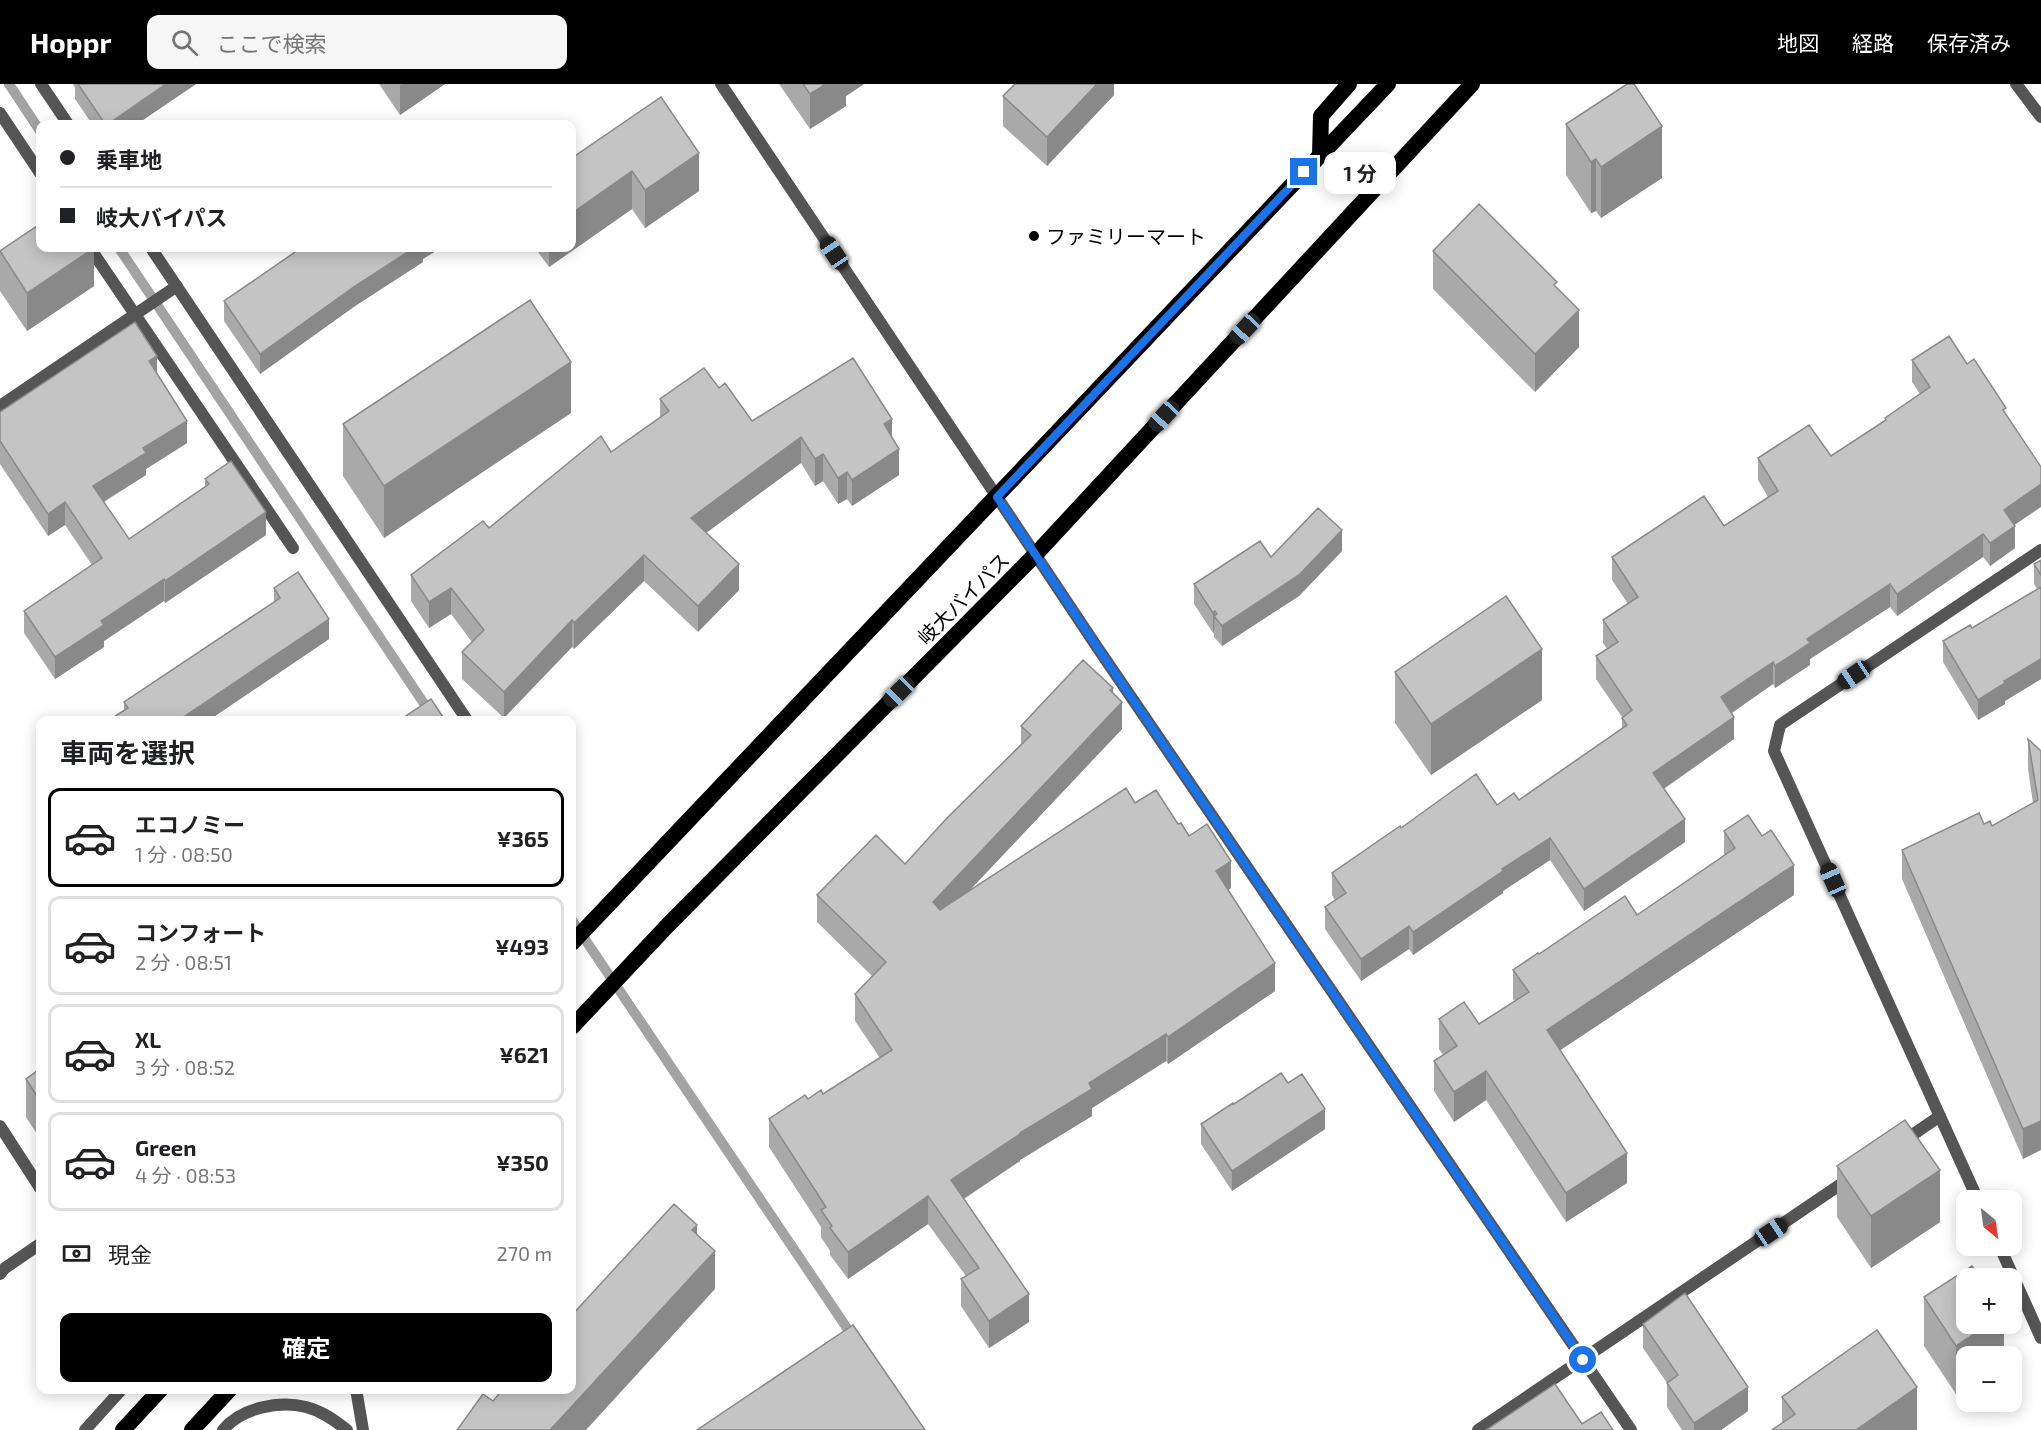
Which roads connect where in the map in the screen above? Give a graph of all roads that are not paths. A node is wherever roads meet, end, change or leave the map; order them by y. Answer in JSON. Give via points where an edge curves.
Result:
{"nodes":[{"id":1,"x":41,"y":84,"type":"edge"},
{"id":2,"x":721,"y":84,"type":"edge"},
{"id":3,"x":1349,"y":84,"type":"edge"},
{"id":4,"x":1388,"y":84,"type":"edge"},
{"id":5,"x":1472,"y":84,"type":"edge"},
{"id":6,"x":2016,"y":84,"type":"edge"},
{"id":7,"x":0,"y":112,"type":"edge"},
{"id":8,"x":2041,"y":117,"type":"edge"},
{"id":9,"x":65,"y":120,"type":"edge"},
{"id":10,"x":1320,"y":155,"type":"junction"},
{"id":11,"x":36,"y":167,"type":"edge"},
{"id":12,"x":93,"y":252,"type":"edge"},
{"id":13,"x":154,"y":252,"type":"edge"},
{"id":14,"x":177,"y":286,"type":"junction"},
{"id":15,"x":134,"y":315,"type":"junction"},
{"id":16,"x":0,"y":405,"type":"edge"},
{"id":17,"x":997,"y":497,"type":"junction"},
{"id":18,"x":293,"y":548,"type":"dead end"},
{"id":19,"x":2041,"y":550,"type":"edge"},
{"id":20,"x":1035,"y":555,"type":"junction"},
{"id":21,"x":464,"y":716,"type":"edge"},
{"id":22,"x":576,"y":939,"type":"edge"},
{"id":23,"x":576,"y":1024,"type":"edge"},
{"id":24,"x":1940,"y":1116,"type":"junction"},
{"id":25,"x":0,"y":1126,"type":"edge"},
{"id":26,"x":1892,"y":1149,"type":"edge"},
{"id":27,"x":1863,"y":1169,"type":"edge"},
{"id":28,"x":36,"y":1182,"type":"edge"},
{"id":29,"x":1973,"y":1190,"type":"edge"},
{"id":30,"x":36,"y":1247,"type":"edge"},
{"id":31,"x":2004,"y":1256,"type":"edge"},
{"id":32,"x":0,"y":1274,"type":"edge"},
{"id":33,"x":2041,"y":1338,"type":"edge"},
{"id":34,"x":1583,"y":1360,"type":"junction"},
{"id":35,"x":118,"y":1394,"type":"edge"},
{"id":36,"x":155,"y":1394,"type":"edge"},
{"id":37,"x":225,"y":1394,"type":"edge"},
{"id":38,"x":357,"y":1394,"type":"edge"},
{"id":39,"x":86,"y":1430,"type":"edge"},
{"id":40,"x":123,"y":1430,"type":"edge"},
{"id":41,"x":192,"y":1430,"type":"edge"},
{"id":42,"x":223,"y":1430,"type":"edge"},
{"id":43,"x":347,"y":1430,"type":"edge"},
{"id":44,"x":363,"y":1430,"type":"edge"},
{"id":45,"x":1478,"y":1430,"type":"edge"},
{"id":46,"x":1631,"y":1430,"type":"edge"}],
"edges":[{"from":1,"to":9,"type":"street"},
{"from":2,"to":17,"type":"street"},
{"from":3,"to":10,"type":"highway","via":[[1321,116]]},
{"from":4,"to":10,"type":"highway"},
{"from":5,"to":20,"type":"highway","name":"岐大バイパス"},
{"from":6,"to":8,"type":"street"},
{"from":7,"to":11,"type":"street"},
{"from":10,"to":17,"type":"highway"},
{"from":12,"to":15,"type":"street"},
{"from":13,"to":14,"type":"street"},
{"from":14,"to":15,"type":"street"},
{"from":14,"to":21,"type":"street"},
{"from":15,"to":16,"type":"street"},
{"from":15,"to":18,"type":"street"},
{"from":17,"to":20,"type":"street"},
{"from":17,"to":22,"type":"highway"},
{"from":19,"to":24,"type":"street","via":[[1780,725],[1774,751]]},
{"from":20,"to":23,"type":"highway","name":"岐大バイパス","via":[[668,925]]},
{"from":20,"to":34,"type":"street"},
{"from":24,"to":26,"type":"street"},
{"from":24,"to":29,"type":"street"},
{"from":25,"to":28,"type":"street"},
{"from":27,"to":34,"type":"street"},
{"from":30,"to":32,"type":"street"},
{"from":31,"to":33,"type":"street"},
{"from":34,"to":45,"type":"street"},
{"from":34,"to":46,"type":"street"},
{"from":35,"to":39,"type":"street"},
{"from":36,"to":40,"type":"highway"},
{"from":37,"to":41,"type":"highway"},
{"from":38,"to":44,"type":"street"},
{"from":42,"to":43,"type":"street","via":[[250,1411],[277,1405],[305,1407],[330,1417]]}]}
